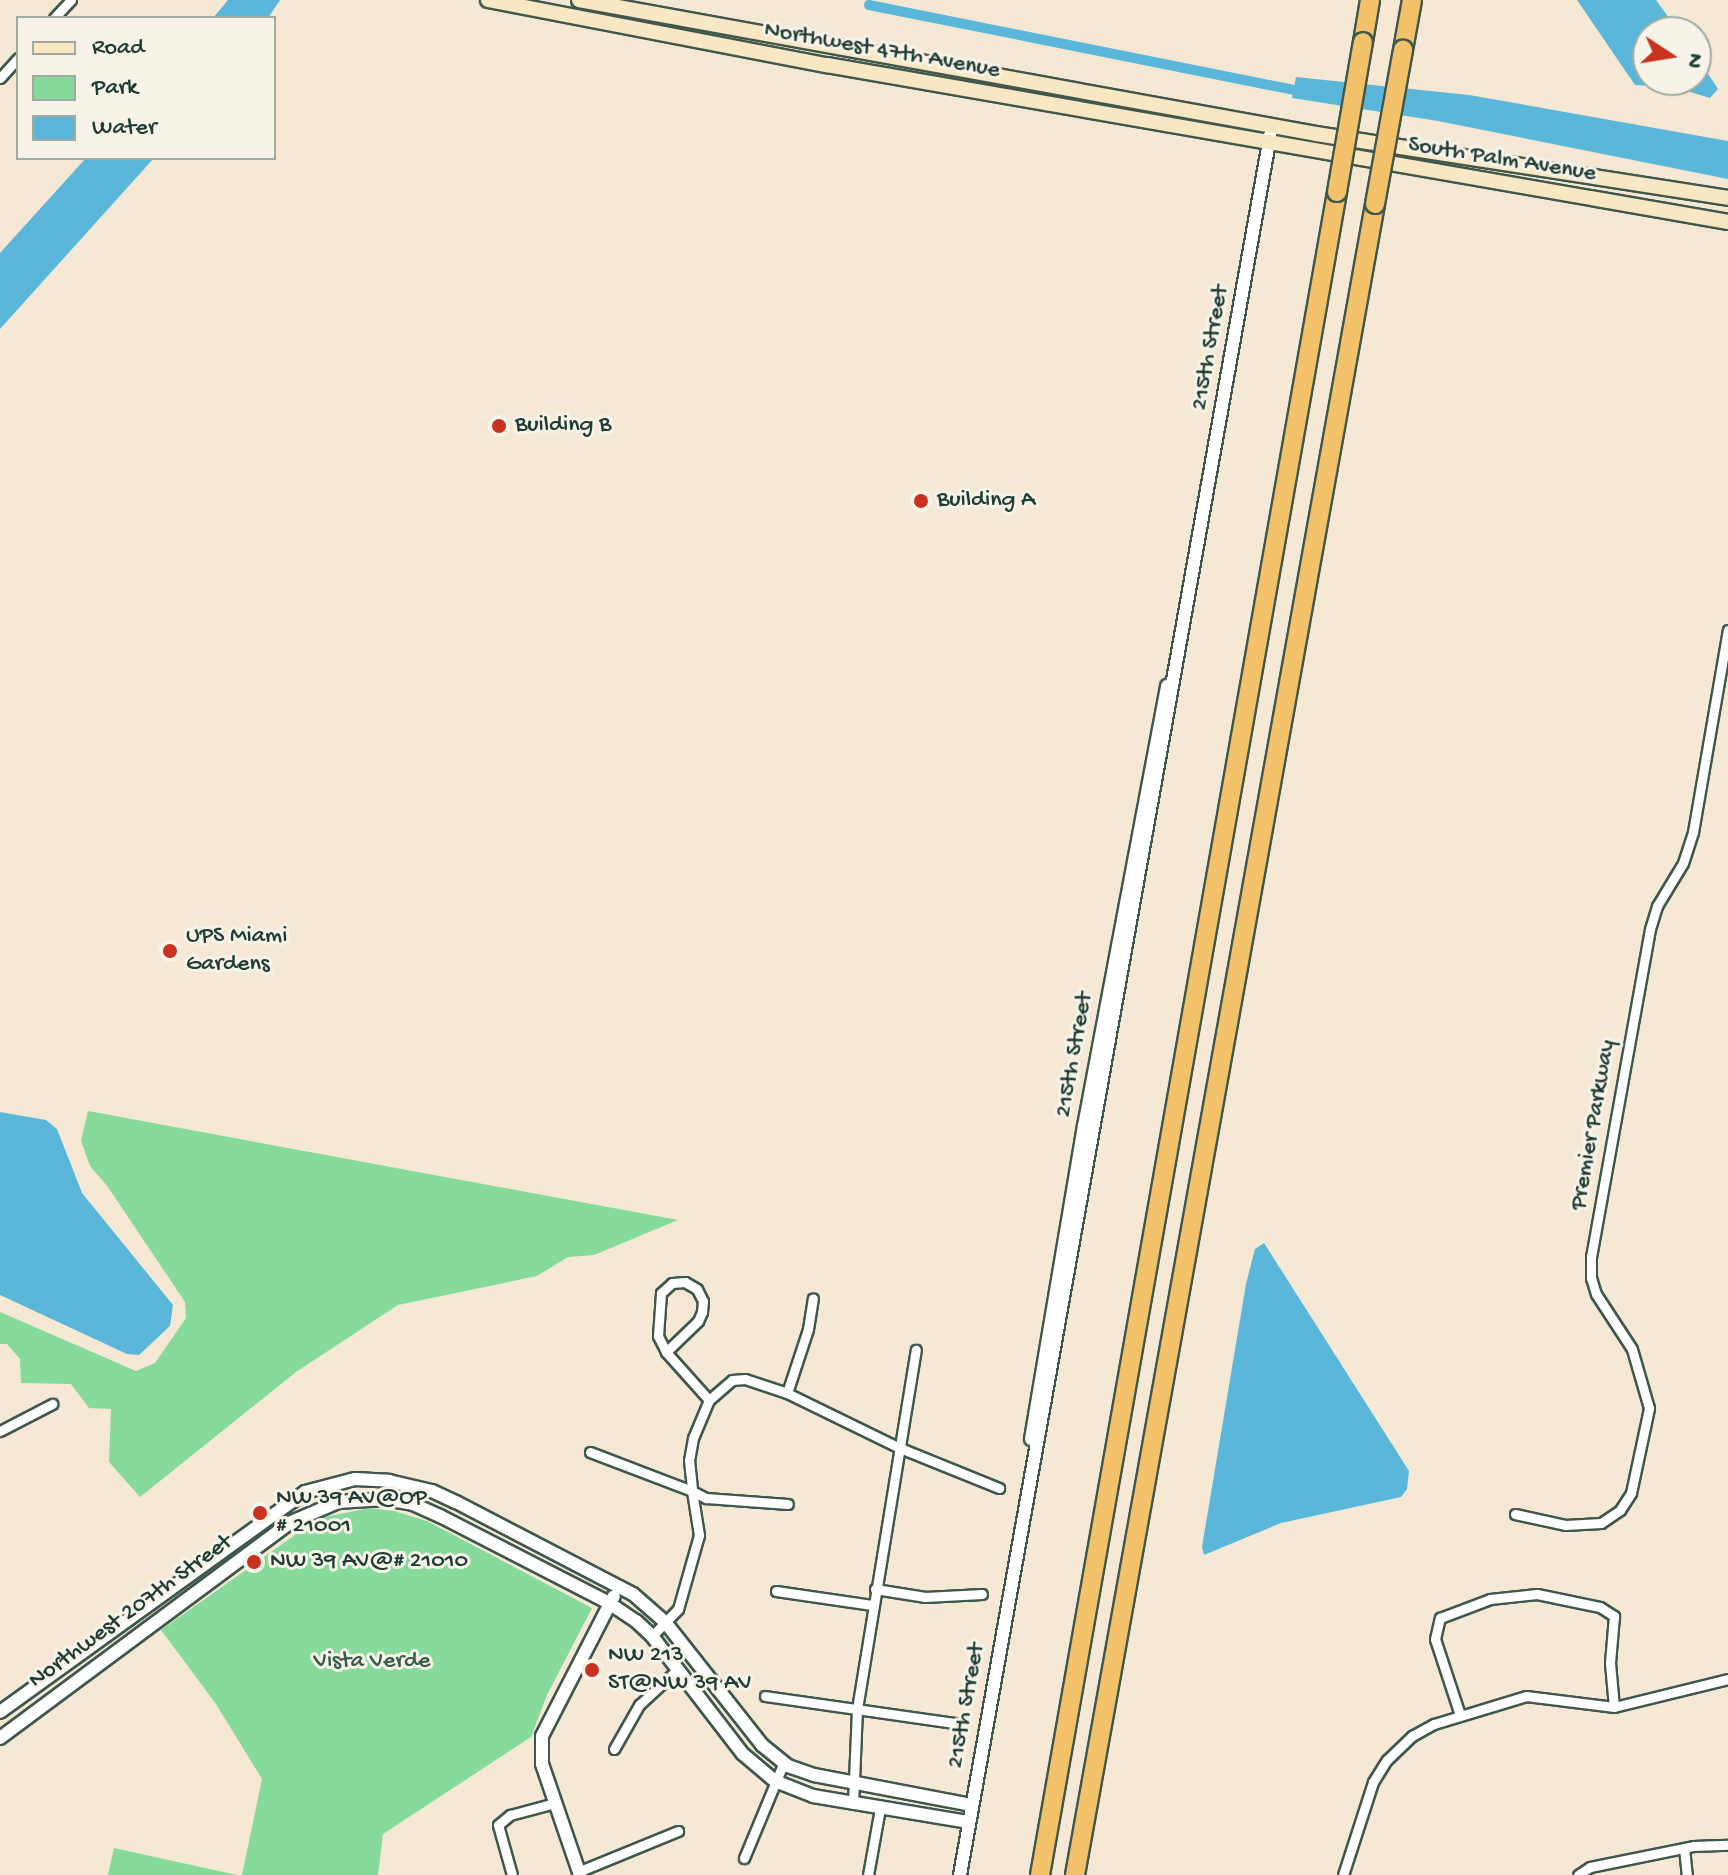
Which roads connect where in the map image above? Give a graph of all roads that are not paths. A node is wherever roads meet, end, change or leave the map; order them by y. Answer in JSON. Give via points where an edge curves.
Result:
{"nodes":[{"id":1,"x":71,"y":0,"type":"edge"},
{"id":2,"x":488,"y":0,"type":"edge"},
{"id":3,"x":579,"y":0,"type":"edge"},
{"id":4,"x":1370,"y":0,"type":"edge"},
{"id":5,"x":1412,"y":0,"type":"edge"},
{"id":6,"x":56,"y":16,"type":"edge"},
{"id":7,"x":16,"y":60,"type":"edge"},
{"id":8,"x":0,"y":78,"type":"edge"},
{"id":9,"x":1272,"y":126,"type":"junction"},
{"id":10,"x":1269,"y":142,"type":"junction"},
{"id":11,"x":1728,"y":198,"type":"edge"},
{"id":12,"x":1728,"y":222,"type":"edge"},
{"id":13,"x":1728,"y":630,"type":"edge"},
{"id":14,"x":813,"y":1298,"type":"dead end"},
{"id":15,"x":916,"y":1350,"type":"dead end"},
{"id":16,"x":666,"y":1352,"type":"junction"},
{"id":17,"x":787,"y":1393,"type":"junction"},
{"id":18,"x":709,"y":1400,"type":"junction"},
{"id":19,"x":52,"y":1404,"type":"dead end"},
{"id":20,"x":0,"y":1431,"type":"edge"},
{"id":21,"x":900,"y":1448,"type":"junction"},
{"id":22,"x":590,"y":1452,"type":"dead end"},
{"id":23,"x":999,"y":1488,"type":"dead end"},
{"id":24,"x":692,"y":1491,"type":"junction"},
{"id":25,"x":788,"y":1504,"type":"dead end"},
{"id":26,"x":1515,"y":1514,"type":"dead end"},
{"id":27,"x":620,"y":1587,"type":"junction"},
{"id":28,"x":875,"y":1589,"type":"junction"},
{"id":29,"x":776,"y":1591,"type":"dead end"},
{"id":30,"x":982,"y":1594,"type":"dead end"},
{"id":31,"x":609,"y":1603,"type":"junction"},
{"id":32,"x":872,"y":1605,"type":"junction"},
{"id":33,"x":665,"y":1622,"type":"junction"},
{"id":34,"x":652,"y":1636,"type":"junction"},
{"id":35,"x":678,"y":1669,"type":"junction"},
{"id":36,"x":1728,"y":1679,"type":"edge"},
{"id":37,"x":765,"y":1696,"type":"dead end"},
{"id":38,"x":1614,"y":1707,"type":"junction"},
{"id":39,"x":857,"y":1709,"type":"junction"},
{"id":40,"x":0,"y":1712,"type":"edge"},
{"id":41,"x":1460,"y":1715,"type":"junction"},
{"id":42,"x":955,"y":1723,"type":"dead end"},
{"id":43,"x":0,"y":1738,"type":"edge"},
{"id":44,"x":614,"y":1749,"type":"dead end"},
{"id":45,"x":784,"y":1762,"type":"junction"},
{"id":46,"x":775,"y":1781,"type":"junction"},
{"id":47,"x":855,"y":1784,"type":"junction"},
{"id":48,"x":555,"y":1803,"type":"junction"},
{"id":49,"x":853,"y":1804,"type":"junction"},
{"id":50,"x":972,"y":1805,"type":"junction"},
{"id":51,"x":880,"y":1808,"type":"junction"},
{"id":52,"x":969,"y":1822,"type":"junction"},
{"id":53,"x":678,"y":1831,"type":"dead end"},
{"id":54,"x":1728,"y":1845,"type":"edge"},
{"id":55,"x":1684,"y":1848,"type":"junction"},
{"id":56,"x":744,"y":1858,"type":"dead end"},
{"id":57,"x":580,"y":1873,"type":"edge"},
{"id":58,"x":512,"y":1875,"type":"edge"},
{"id":59,"x":868,"y":1875,"type":"edge"},
{"id":60,"x":960,"y":1875,"type":"edge"},
{"id":61,"x":1040,"y":1875,"type":"edge"},
{"id":62,"x":1075,"y":1875,"type":"edge"},
{"id":63,"x":1343,"y":1875,"type":"edge"},
{"id":64,"x":1578,"y":1875,"type":"edge"},
{"id":65,"x":1687,"y":1875,"type":"edge"}],
"edges":[{"from":1,"to":6,"type":"street"},
{"from":2,"to":10,"type":"main road","name":"Northwest 47th Avenue"},
{"from":3,"to":9,"type":"main road","name":"Northwest 47th Avenue"},
{"from":4,"to":61,"type":"highway","bridge":true},
{"from":5,"to":62,"type":"highway","bridge":true},
{"from":7,"to":8,"type":"street"},
{"from":9,"to":10,"type":"street","name":"215th Street"},
{"from":9,"to":11,"type":"main road","name":"South Palm Avenue"},
{"from":10,"to":12,"type":"main road","name":"South Palm Avenue"},
{"from":10,"to":50,"type":"street","name":"215th Street"},
{"from":13,"to":26,"type":"street","name":"Premier Parkway","via":[[1693,832],[1650,929],[1591,1257],[1596,1294],[1632,1349],[1649,1408],[1631,1493],[1620,1510],[1601,1523],[1565,1525]]},
{"from":14,"to":17,"type":"street"},
{"from":15,"to":21,"type":"street"},
{"from":16,"to":16,"type":"street","via":[[658,1336],[661,1293],[672,1283],[685,1282],[697,1289],[702,1312]]},
{"from":16,"to":18,"type":"street"},
{"from":17,"to":18,"type":"street","via":[[732,1380]]},
{"from":17,"to":21,"type":"street"},
{"from":18,"to":24,"type":"street","via":[[693,1438]]},
{"from":19,"to":20,"type":"street"},
{"from":21,"to":23,"type":"street"},
{"from":21,"to":28,"type":"street"},
{"from":22,"to":24,"type":"street"},
{"from":24,"to":25,"type":"street","via":[[706,1498]]},
{"from":24,"to":33,"type":"street","via":[[699,1535],[678,1609]]},
{"from":27,"to":31,"type":"street"},
{"from":27,"to":33,"type":"street","name":"Northwest 207th Street"},
{"from":27,"to":40,"type":"street","name":"Northwest 207th Street","via":[[456,1502],[414,1486],[355,1479],[305,1492],[279,1508]]},
{"from":28,"to":30,"type":"street","via":[[925,1597]]},
{"from":28,"to":32,"type":"street"},
{"from":29,"to":32,"type":"street"},
{"from":31,"to":34,"type":"street","name":"Northwest 207th Street"},
{"from":31,"to":43,"type":"street","name":"Northwest 207th Street","via":[[413,1504],[385,1499],[338,1502],[289,1523]]},
{"from":31,"to":48,"type":"street","via":[[542,1736],[542,1764]]},
{"from":32,"to":39,"type":"street"},
{"from":33,"to":34,"type":"street"},
{"from":33,"to":45,"type":"street","name":"Northwest 207th Street","via":[[762,1745]]},
{"from":34,"to":35,"type":"street","name":"Northwest 207th Street"},
{"from":35,"to":44,"type":"street","via":[[639,1705]]},
{"from":35,"to":46,"type":"street","name":"Northwest 207th Street","via":[[743,1754]]},
{"from":36,"to":38,"type":"street"},
{"from":37,"to":39,"type":"street"},
{"from":38,"to":41,"type":"street","via":[[1526,1696]]},
{"from":38,"to":41,"type":"street","via":[[1614,1616],[1537,1594],[1513,1595],[1456,1609],[1440,1618],[1435,1629]]},
{"from":39,"to":42,"type":"street"},
{"from":39,"to":47,"type":"street"},
{"from":41,"to":63,"type":"street","via":[[1412,1736],[1387,1760],[1373,1782]]},
{"from":45,"to":46,"type":"street"},
{"from":45,"to":47,"type":"street"},
{"from":46,"to":49,"type":"street","name":"Northwest 207th Street"},
{"from":46,"to":56,"type":"street"},
{"from":47,"to":49,"type":"street"},
{"from":47,"to":50,"type":"street"},
{"from":48,"to":57,"type":"street"},
{"from":48,"to":58,"type":"street","via":[[510,1815],[498,1825]]},
{"from":49,"to":51,"type":"street","name":"Northwest 207th Street"},
{"from":50,"to":52,"type":"street","name":"215th Street"},
{"from":51,"to":52,"type":"street","name":"Northwest 207th Street"},
{"from":51,"to":59,"type":"street"},
{"from":52,"to":60,"type":"street","name":"215th Street"},
{"from":53,"to":57,"type":"street"},
{"from":54,"to":55,"type":"street"},
{"from":55,"to":64,"type":"street","via":[[1590,1867]]},
{"from":55,"to":65,"type":"street"}]}
